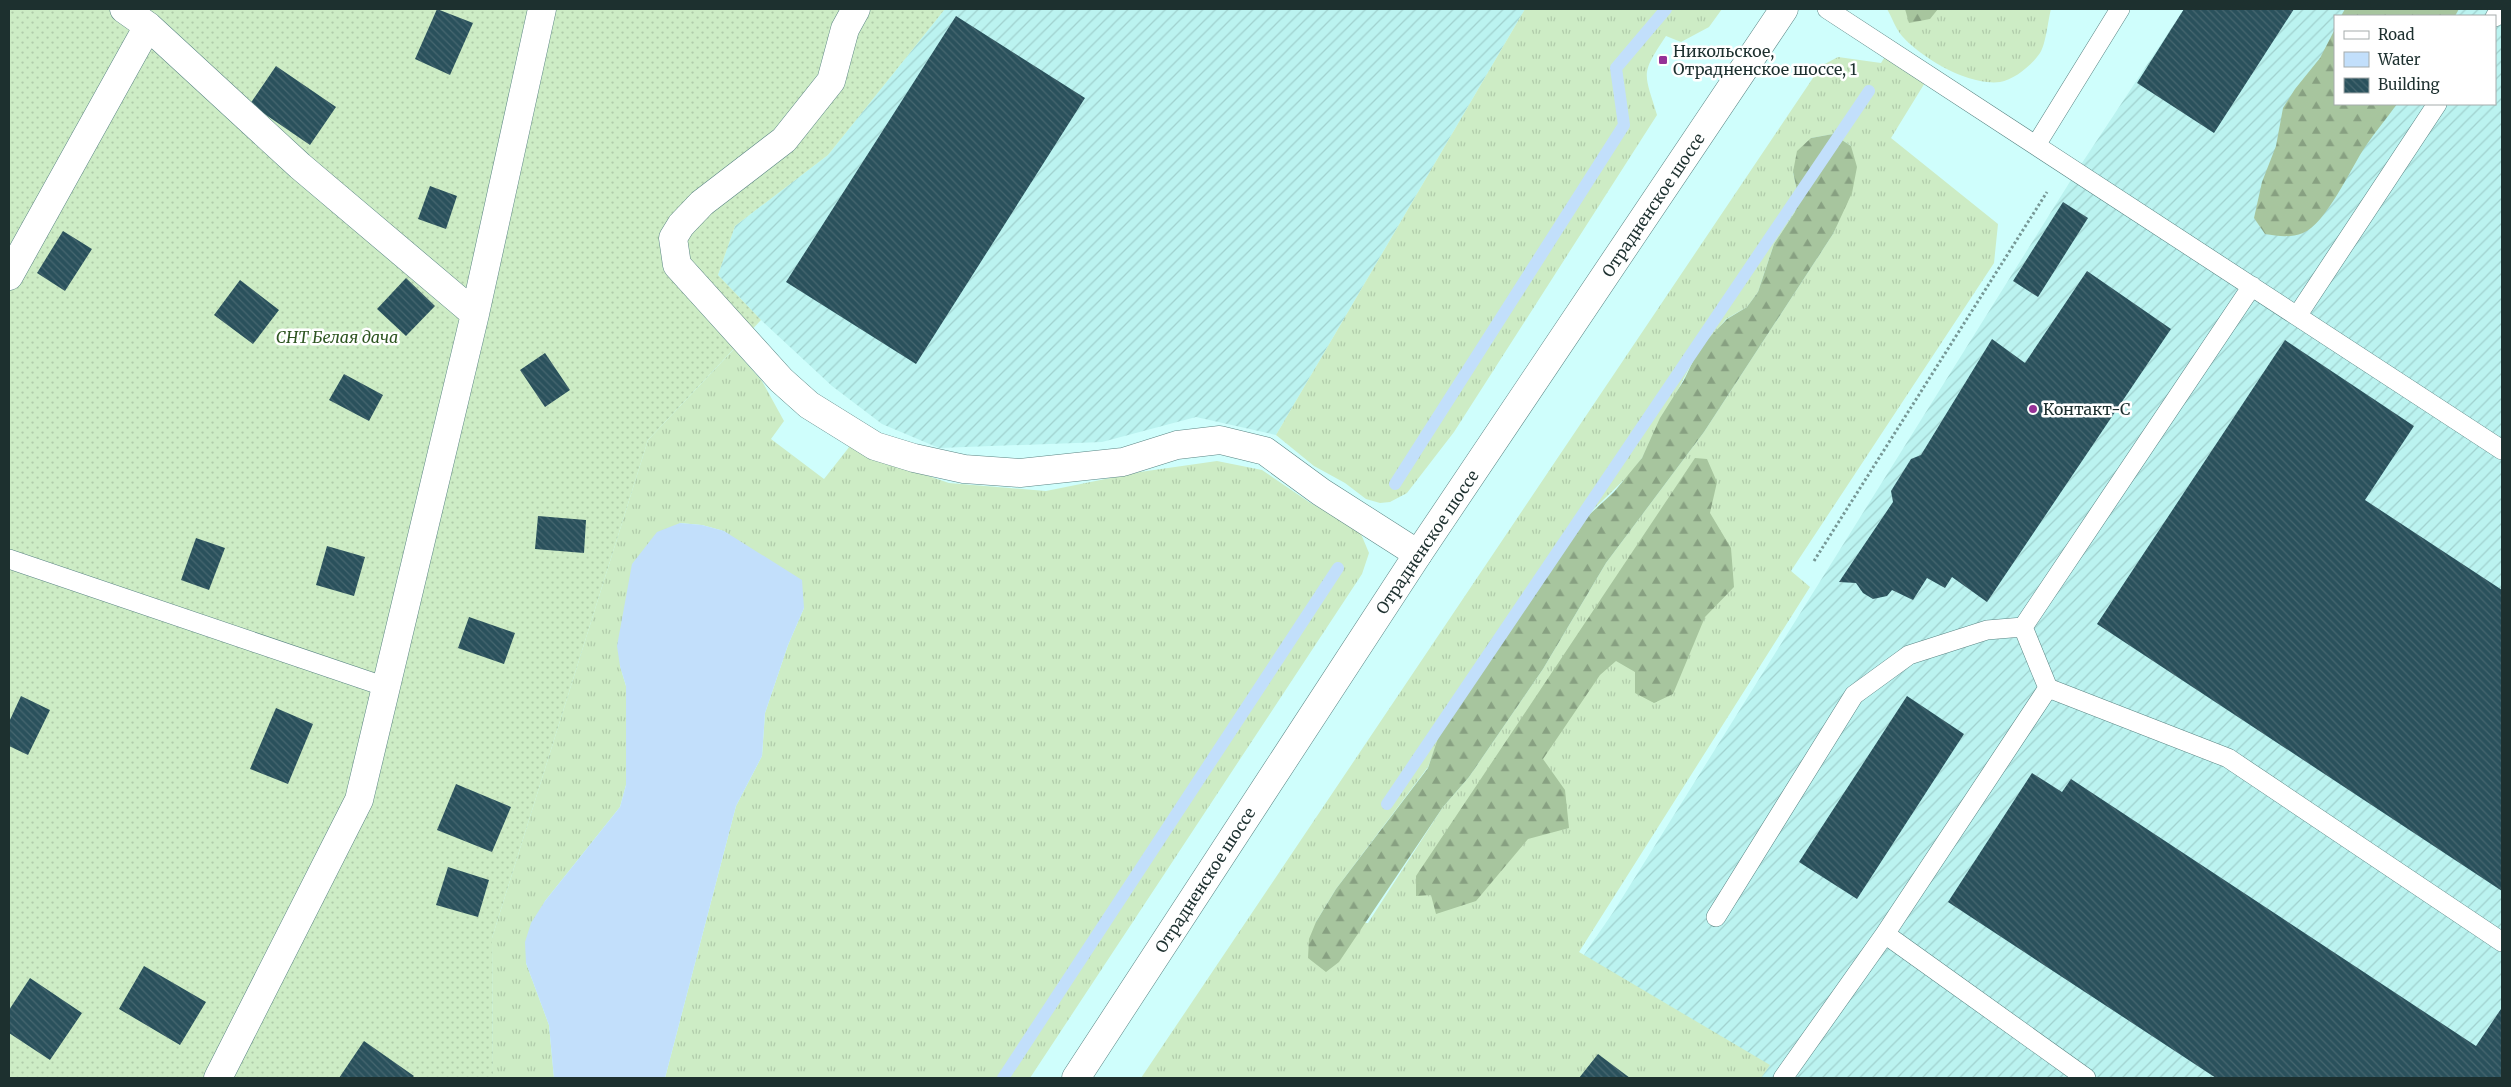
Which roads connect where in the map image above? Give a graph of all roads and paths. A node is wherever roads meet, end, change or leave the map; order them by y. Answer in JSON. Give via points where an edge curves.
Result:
{"nodes":[{"id":1,"x":124,"y":9,"type":"edge"},
{"id":2,"x":542,"y":9,"type":"edge"},
{"id":3,"x":856,"y":9,"type":"edge"},
{"id":4,"x":1784,"y":9,"type":"edge"},
{"id":5,"x":1827,"y":9,"type":"edge"},
{"id":6,"x":2120,"y":9,"type":"edge"},
{"id":7,"x":148,"y":26,"type":"junction"},
{"id":8,"x":2436,"y":105,"type":"edge"},
{"id":9,"x":2036,"y":145,"type":"junction"},
{"id":10,"x":2065,"y":164,"type":"junction"},
{"id":11,"x":9,"y":276,"type":"edge"},
{"id":12,"x":2252,"y":286,"type":"junction"},
{"id":13,"x":475,"y":314,"type":"junction"},
{"id":14,"x":2297,"y":316,"type":"junction"},
{"id":15,"x":2502,"y":450,"type":"edge"},
{"id":16,"x":1418,"y":554,"type":"junction"},
{"id":17,"x":9,"y":559,"type":"edge"},
{"id":18,"x":1814,"y":562,"type":"dead end"},
{"id":19,"x":2023,"y":627,"type":"junction"},
{"id":20,"x":386,"y":687,"type":"junction"},
{"id":21,"x":2048,"y":688,"type":"junction"},
{"id":22,"x":1716,"y":917,"type":"dead end"},
{"id":23,"x":1885,"y":934,"type":"junction"},
{"id":24,"x":2502,"y":942,"type":"edge"},
{"id":25,"x":218,"y":1078,"type":"edge"},
{"id":26,"x":1076,"y":1078,"type":"edge"},
{"id":27,"x":1783,"y":1078,"type":"edge"},
{"id":28,"x":2086,"y":1078,"type":"edge"}],
"edges":[{"from":1,"to":7,"type":"street"},
{"from":2,"to":13,"type":"street"},
{"from":3,"to":16,"type":"street","via":[[844,29],[831,80],[784,140],[702,203],[673,238],[677,265],[781,380],[809,405],[875,446],[964,469],[1020,473],[1123,462],[1176,445],[1220,440],[1265,452]]},
{"from":4,"to":16,"type":"street","name":"Отрадненское шоссе"},
{"from":5,"to":9,"type":"lane"},
{"from":6,"to":9,"type":"lane"},
{"from":7,"to":11,"type":"street"},
{"from":7,"to":13,"type":"street","via":[[300,166]]},
{"from":8,"to":14,"type":"lane"},
{"from":9,"to":10,"type":"lane"},
{"from":10,"to":12,"type":"lane"},
{"from":10,"to":18,"type":"path"},
{"from":12,"to":14,"type":"lane"},
{"from":12,"to":19,"type":"lane"},
{"from":13,"to":20,"type":"street"},
{"from":14,"to":15,"type":"lane"},
{"from":16,"to":26,"type":"street","name":"Отрадненское шоссе"},
{"from":17,"to":20,"type":"lane"},
{"from":19,"to":21,"type":"lane"},
{"from":19,"to":22,"type":"lane","via":[[1987,630],[1909,655],[1854,695]]},
{"from":20,"to":25,"type":"street","via":[[359,800]]},
{"from":21,"to":23,"type":"lane"},
{"from":21,"to":24,"type":"lane","via":[[2228,758]]},
{"from":23,"to":27,"type":"lane"},
{"from":23,"to":28,"type":"lane"}]}
